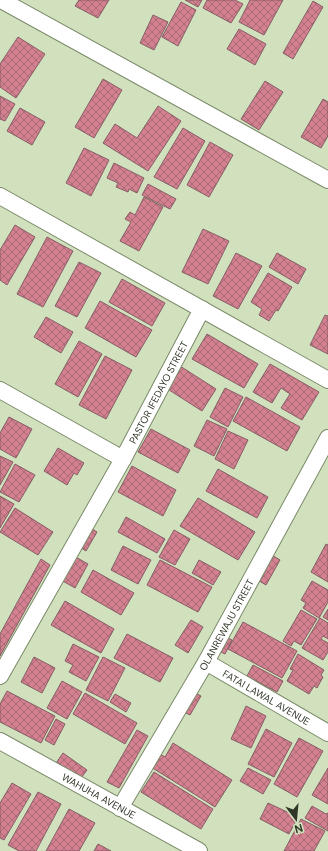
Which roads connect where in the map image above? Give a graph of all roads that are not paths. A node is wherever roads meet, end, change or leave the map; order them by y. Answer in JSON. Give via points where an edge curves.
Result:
{"nodes":[{"id":1,"x":1,"y":0,"type":"edge"},
{"id":2,"x":328,"y":180,"type":"edge"},
{"id":3,"x":0,"y":196,"type":"edge"},
{"id":4,"x":202,"y":309,"type":"junction"},
{"id":5,"x":328,"y":380,"type":"edge"},
{"id":6,"x":0,"y":390,"type":"edge"},
{"id":7,"x":328,"y":438,"type":"edge"},
{"id":8,"x":123,"y":459,"type":"junction"},
{"id":9,"x":206,"y":662,"type":"junction"},
{"id":10,"x":0,"y":676,"type":"edge"},
{"id":11,"x":328,"y":733,"type":"edge"},
{"id":12,"x":0,"y":741,"type":"edge"},
{"id":13,"x":120,"y":808,"type":"junction"},
{"id":14,"x":199,"y":851,"type":"edge"}],
"edges":[{"from":1,"to":2,"type":"street"},
{"from":3,"to":4,"type":"street"},
{"from":4,"to":5,"type":"street"},
{"from":4,"to":8,"type":"street","name":"PASTOR IFEDAYO STREET"},
{"from":6,"to":8,"type":"street"},
{"from":7,"to":9,"type":"street","name":"OLANREWAJU STREET"},
{"from":8,"to":10,"type":"street","name":"PASTOR IFEDAYO STREET"},
{"from":9,"to":11,"type":"street","name":"FATAI LAWAL AVENUE"},
{"from":9,"to":13,"type":"street","name":"OLANREWAJU STREET"},
{"from":12,"to":13,"type":"street","name":"WAHUHA AVENUE"},
{"from":13,"to":14,"type":"street","name":"WAHUHA AVENUE"}]}
